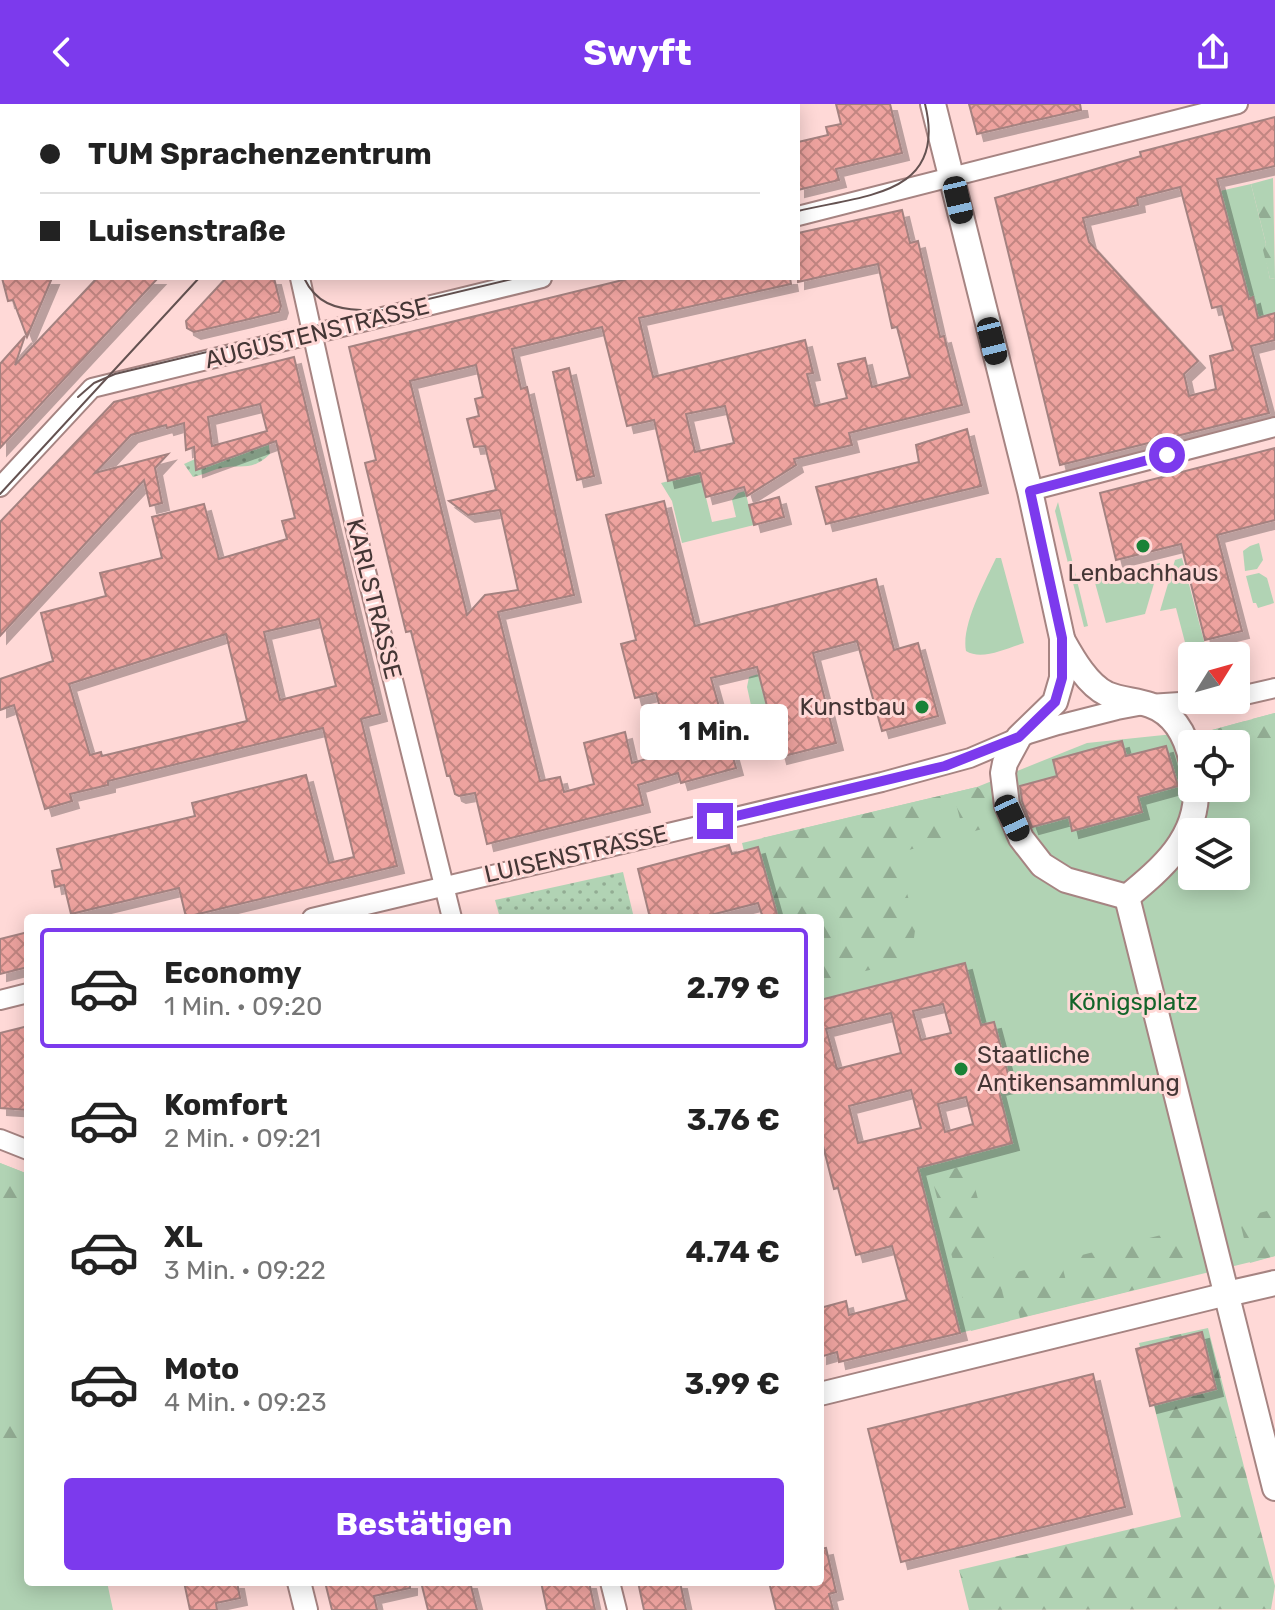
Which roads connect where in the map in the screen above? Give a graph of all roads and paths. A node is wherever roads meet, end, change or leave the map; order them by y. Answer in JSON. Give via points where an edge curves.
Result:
{"nodes":[{"id":1,"x":933,"y":104,"type":"edge"},
{"id":2,"x":1238,"y":104,"type":"edge"},
{"id":3,"x":951,"y":177,"type":"junction"},
{"id":4,"x":800,"y":215,"type":"edge"},
{"id":5,"x":300,"y":280,"type":"edge"},
{"id":6,"x":534,"y":280,"type":"edge"},
{"id":7,"x":313,"y":334,"type":"junction"},
{"id":8,"x":1275,"y":427,"type":"edge"},
{"id":9,"x":0,"y":487,"type":"edge"},
{"id":10,"x":1030,"y":491,"type":"junction"},
{"id":11,"x":1062,"y":638,"type":"junction"},
{"id":12,"x":1275,"y":688,"type":"edge"},
{"id":13,"x":1250,"y":694,"type":"edge"},
{"id":14,"x":1178,"y":702,"type":"edge"},
{"id":15,"x":1149,"y":704,"type":"junction"},
{"id":16,"x":1180,"y":730,"type":"edge"},
{"id":17,"x":1019,"y":737,"type":"junction"},
{"id":18,"x":1195,"y":802,"type":"edge"},
{"id":19,"x":444,"y":885,"type":"junction"},
{"id":20,"x":1127,"y":897,"type":"junction"},
{"id":21,"x":328,"y":914,"type":"edge"},
{"id":22,"x":451,"y":914,"type":"edge"},
{"id":23,"x":24,"y":994,"type":"edge"},
{"id":24,"x":0,"y":1000,"type":"edge"},
{"id":25,"x":0,"y":1139,"type":"edge"},
{"id":26,"x":24,"y":1148,"type":"edge"},
{"id":27,"x":1275,"y":1283,"type":"edge"},
{"id":28,"x":1227,"y":1294,"type":"junction"},
{"id":29,"x":824,"y":1393,"type":"edge"},
{"id":30,"x":1275,"y":1488,"type":"edge"},
{"id":31,"x":300,"y":1586,"type":"edge"},
{"id":32,"x":611,"y":1586,"type":"edge"},
{"id":33,"x":306,"y":1610,"type":"edge"},
{"id":34,"x":617,"y":1610,"type":"edge"}],
"edges":[{"from":1,"to":3,"type":"main road"},
{"from":2,"to":3,"type":"street"},
{"from":3,"to":4,"type":"street"},
{"from":3,"to":10,"type":"main road"},
{"from":5,"to":7,"type":"street","name":"KARLSTRASSE"},
{"from":6,"to":7,"type":"street","name":"AUGUSTENSTRASSE"},
{"from":7,"to":9,"type":"street","name":"AUGUSTENSTRASSE","via":[[92,388]]},
{"from":7,"to":19,"type":"street","name":"KARLSTRASSE"},
{"from":8,"to":10,"type":"street"},
{"from":10,"to":11,"type":"main road"},
{"from":11,"to":15,"type":"main road","via":[[1078,666],[1102,690]]},
{"from":11,"to":17,"type":"main road","via":[[1062,678],[1055,702]]},
{"from":12,"to":13,"type":"street"},
{"from":14,"to":15,"type":"street","name":"LUISENSTRASSE"},
{"from":15,"to":16,"type":"main road","via":[[1165,712]]},
{"from":15,"to":17,"type":"street","name":"LUISENSTRASSE"},
{"from":17,"to":19,"type":"street","name":"LUISENSTRASSE","via":[[970,758],[882,782]]},
{"from":17,"to":20,"type":"main road","via":[[1003,773],[1007,805],[1021,838],[1053,873]]},
{"from":18,"to":20,"type":"main road","via":[[1184,840]]},
{"from":19,"to":21,"type":"street","name":"LUISENSTRASSE"},
{"from":19,"to":22,"type":"street","name":"KARLSTRASSE"},
{"from":20,"to":28,"type":"main road"},
{"from":23,"to":24,"type":"street"},
{"from":25,"to":26,"type":"street"},
{"from":27,"to":28,"type":"main road"},
{"from":28,"to":29,"type":"street"},
{"from":28,"to":30,"type":"main road"},
{"from":31,"to":33,"type":"street"},
{"from":32,"to":34,"type":"street"}]}
